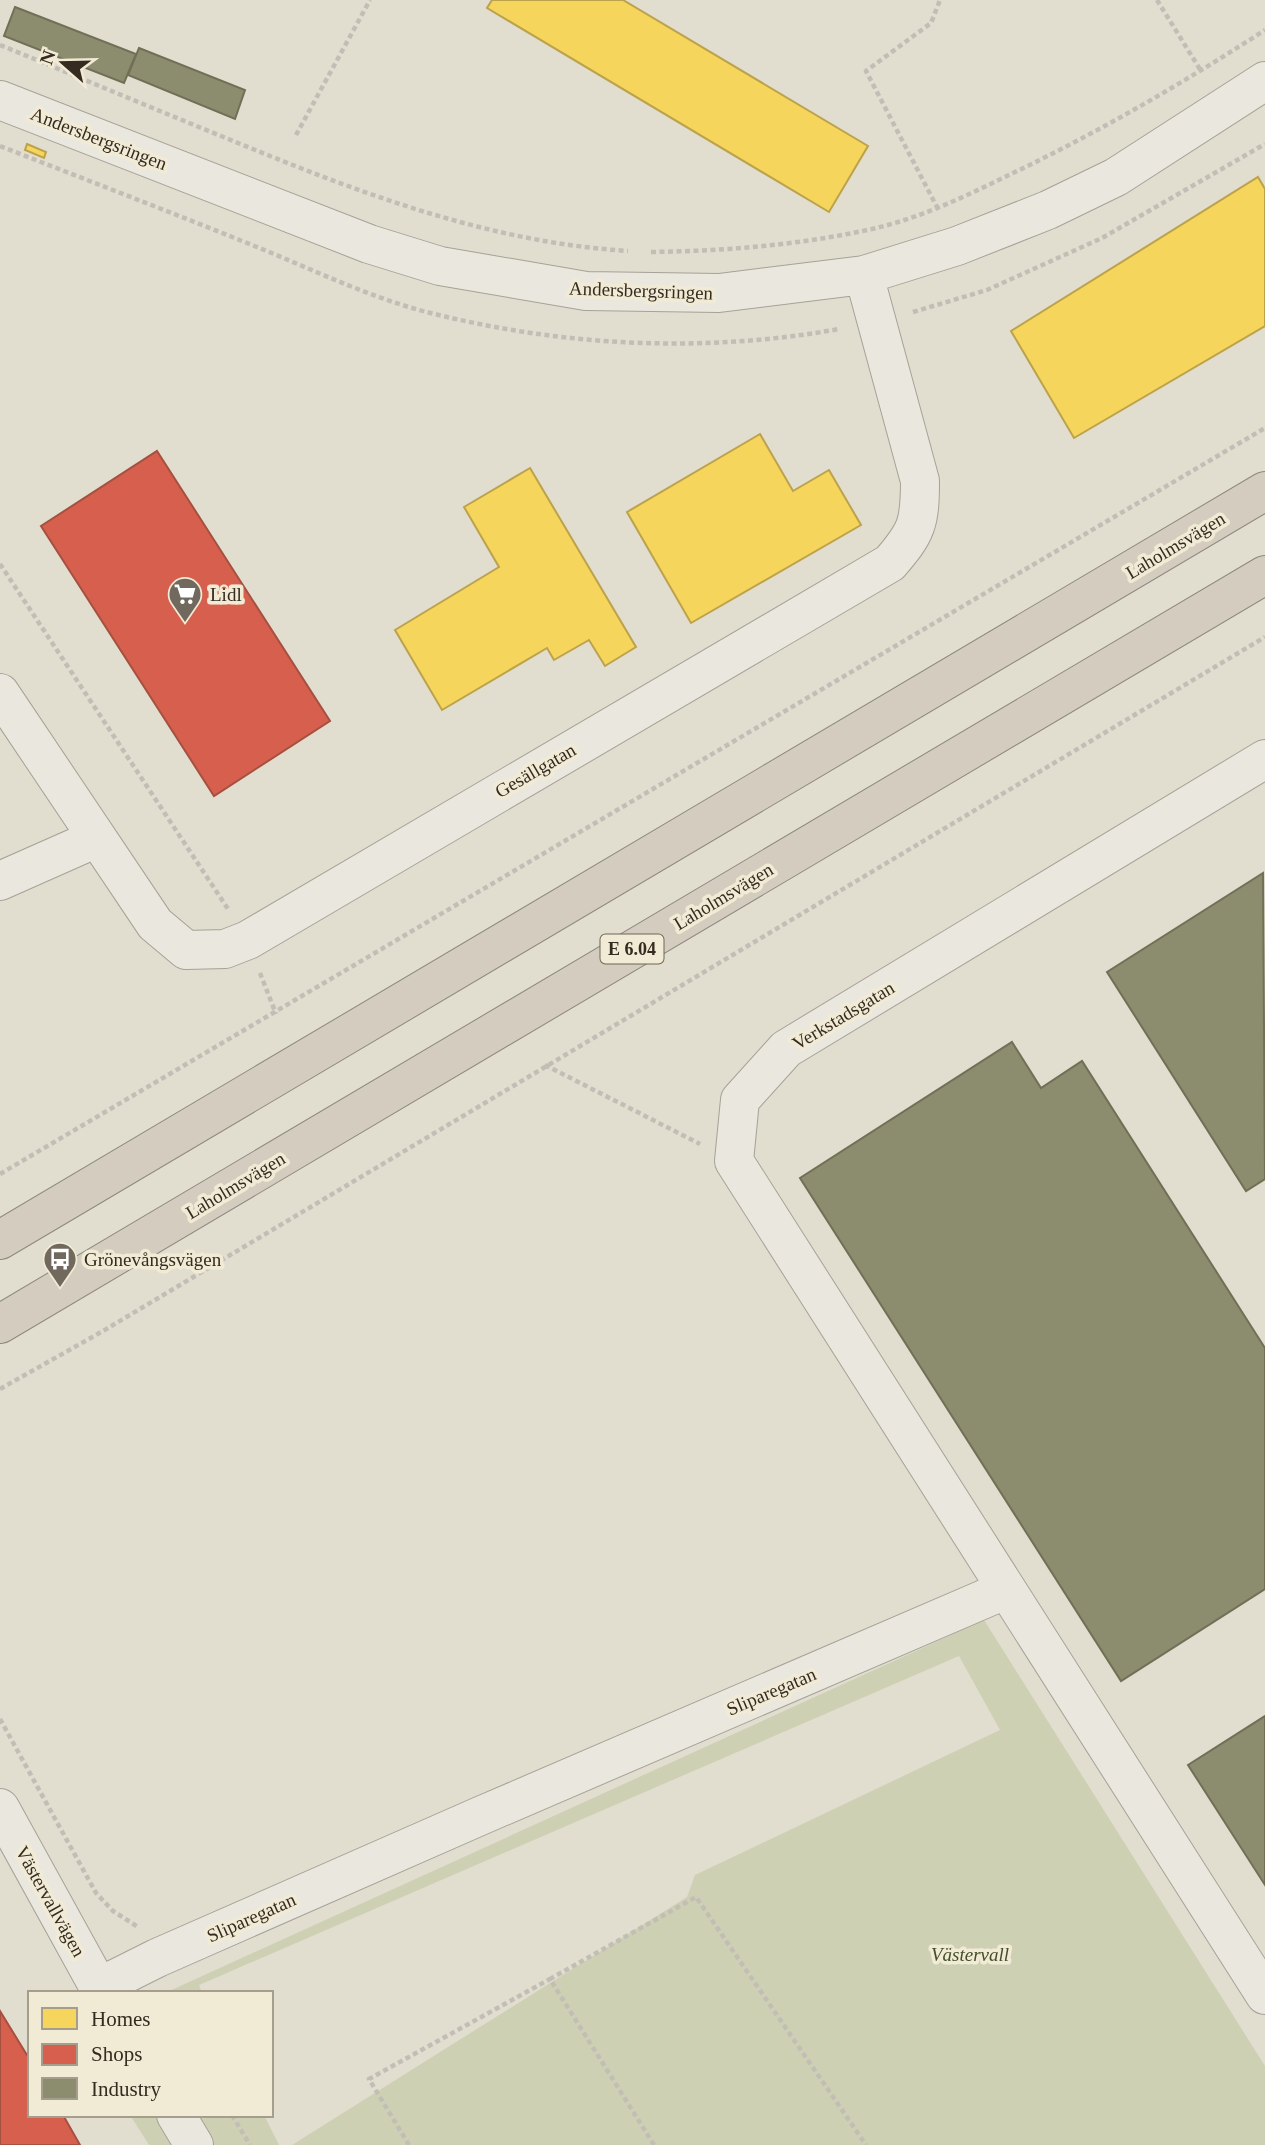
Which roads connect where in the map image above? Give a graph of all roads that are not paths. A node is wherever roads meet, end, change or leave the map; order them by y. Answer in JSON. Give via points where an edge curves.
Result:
{"nodes":[{"id":1,"x":1265,"y":81,"type":"edge"},
{"id":2,"x":0,"y":100,"type":"edge"},
{"id":3,"x":864,"y":275,"type":"junction"},
{"id":4,"x":1265,"y":491,"type":"edge"},
{"id":5,"x":1265,"y":575,"type":"edge"},
{"id":6,"x":0,"y":693,"type":"edge"},
{"id":7,"x":1265,"y":759,"type":"edge"},
{"id":8,"x":97,"y":838,"type":"junction"},
{"id":9,"x":0,"y":881,"type":"edge"},
{"id":10,"x":0,"y":1240,"type":"edge"},
{"id":11,"x":0,"y":1324,"type":"edge"},
{"id":12,"x":1005,"y":1590,"type":"junction"},
{"id":13,"x":0,"y":1808,"type":"edge"},
{"id":14,"x":100,"y":1990,"type":"edge"},
{"id":15,"x":1265,"y":1995,"type":"edge"},
{"id":16,"x":177,"y":2117,"type":"edge"},
{"id":17,"x":194,"y":2145,"type":"edge"}],
"edges":[{"from":1,"to":3,"type":"street","name":"Andersbergsringen","via":[[1116,177],[1048,210],[957,246]]},
{"from":2,"to":3,"type":"street","name":"Andersbergsringen","via":[[369,244],[440,266],[586,291],[719,293]]},
{"from":3,"to":8,"type":"street","name":"Gesällgatan","via":[[920,481],[920,512],[912,538],[890,563],[248,940],[225,949],[186,950],[155,924]]},
{"from":4,"to":10,"type":"highway","name":"Laholmsvägen"},
{"from":5,"to":11,"type":"highway","name":"Laholmsvägen","number":"E 6.04"},
{"from":6,"to":8,"type":"street","name":"Gesällgatan"},
{"from":7,"to":12,"type":"street","name":"Verkstadsgatan","via":[[786,1049],[740,1100],[734,1161]]},
{"from":8,"to":9,"type":"street"},
{"from":12,"to":14,"type":"street","name":"Sliparegatan","via":[[157,1958]]},
{"from":12,"to":15,"type":"street"},
{"from":13,"to":14,"type":"street","name":"Västervallvägen"},
{"from":16,"to":17,"type":"street"}]}
